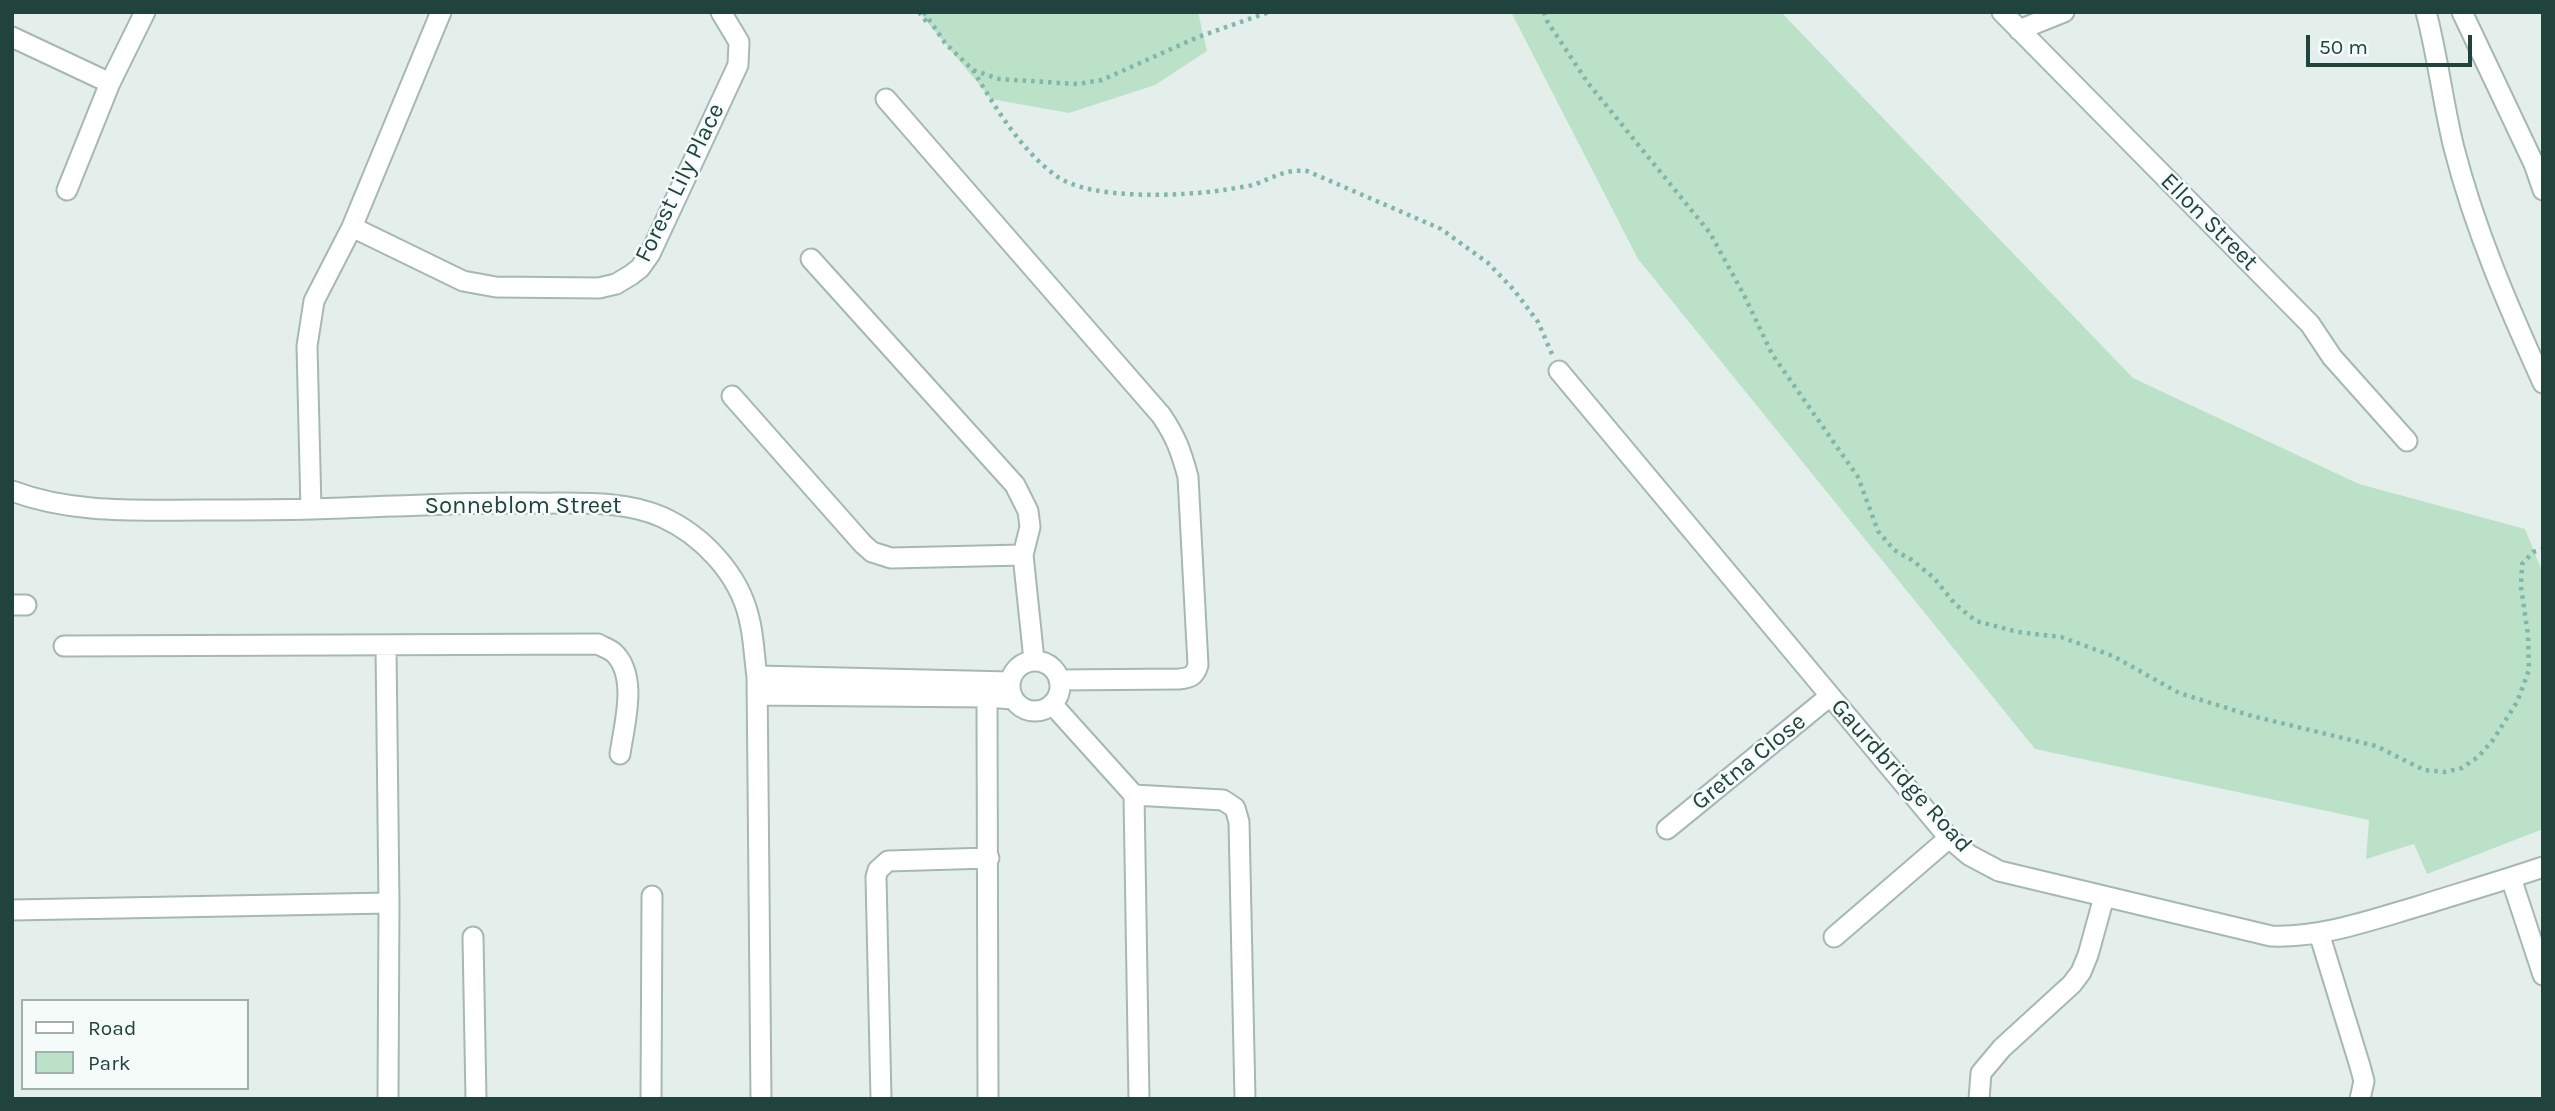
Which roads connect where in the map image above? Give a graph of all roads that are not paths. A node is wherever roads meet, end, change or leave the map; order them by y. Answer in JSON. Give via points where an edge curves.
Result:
{"nodes":[{"id":1,"x":145,"y":12,"type":"edge"},
{"id":2,"x":441,"y":12,"type":"edge"},
{"id":3,"x":721,"y":12,"type":"edge"},
{"id":4,"x":2002,"y":12,"type":"edge"},
{"id":5,"x":2064,"y":12,"type":"edge"},
{"id":6,"x":2426,"y":12,"type":"edge"},
{"id":7,"x":2462,"y":12,"type":"edge"},
{"id":8,"x":2019,"y":30,"type":"junction"},
{"id":9,"x":12,"y":37,"type":"edge"},
{"id":10,"x":110,"y":83,"type":"junction"},
{"id":11,"x":886,"y":99,"type":"dead end"},
{"id":12,"x":66,"y":190,"type":"dead end"},
{"id":13,"x":2543,"y":191,"type":"edge"},
{"id":14,"x":352,"y":227,"type":"junction"},
{"id":15,"x":811,"y":259,"type":"dead end"},
{"id":16,"x":1559,"y":371,"type":"road end"},
{"id":17,"x":2543,"y":383,"type":"edge"},
{"id":18,"x":732,"y":396,"type":"dead end"},
{"id":19,"x":2407,"y":441,"type":"dead end"},
{"id":20,"x":12,"y":491,"type":"edge"},
{"id":21,"x":311,"y":509,"type":"junction"},
{"id":22,"x":1023,"y":555,"type":"junction"},
{"id":23,"x":64,"y":646,"type":"dead end"},
{"id":24,"x":386,"y":646,"type":"junction"},
{"id":25,"x":1034,"y":660,"type":"junction"},
{"id":26,"x":1059,"y":680,"type":"junction"},
{"id":27,"x":757,"y":686,"type":"junction"},
{"id":28,"x":847,"y":687,"type":"junction"},
{"id":29,"x":1012,"y":691,"type":"junction"},
{"id":30,"x":1830,"y":696,"type":"junction"},
{"id":31,"x":987,"y":697,"type":"junction"},
{"id":32,"x":1052,"y":704,"type":"junction"},
{"id":33,"x":620,"y":754,"type":"dead end"},
{"id":34,"x":1134,"y":795,"type":"junction"},
{"id":35,"x":1667,"y":829,"type":"dead end"},
{"id":36,"x":1949,"y":838,"type":"junction"},
{"id":37,"x":989,"y":858,"type":"junction"},
{"id":38,"x":2543,"y":867,"type":"edge"},
{"id":39,"x":2511,"y":878,"type":"junction"},
{"id":40,"x":652,"y":896,"type":"dead end"},
{"id":41,"x":2105,"y":897,"type":"junction"},
{"id":42,"x":390,"y":903,"type":"junction"},
{"id":43,"x":12,"y":910,"type":"edge"},
{"id":44,"x":2319,"y":933,"type":"junction"},
{"id":45,"x":473,"y":937,"type":"dead end"},
{"id":46,"x":1834,"y":937,"type":"dead end"},
{"id":47,"x":2543,"y":975,"type":"edge"},
{"id":48,"x":388,"y":1099,"type":"edge"},
{"id":49,"x":476,"y":1099,"type":"edge"},
{"id":50,"x":651,"y":1099,"type":"edge"},
{"id":51,"x":761,"y":1099,"type":"edge"},
{"id":52,"x":881,"y":1099,"type":"edge"},
{"id":53,"x":988,"y":1099,"type":"edge"},
{"id":54,"x":1139,"y":1099,"type":"edge"},
{"id":55,"x":1245,"y":1099,"type":"edge"},
{"id":56,"x":1979,"y":1099,"type":"edge"},
{"id":57,"x":2360,"y":1099,"type":"edge"}],
"edges":[{"from":1,"to":10,"type":"street"},
{"from":2,"to":14,"type":"street"},
{"from":3,"to":14,"type":"street","name":"Forest Lily Place","via":[[739,42],[737,65],[650,254],[640,268],[616,284],[599,288],[496,287],[463,281]]},
{"from":4,"to":8,"type":"street","name":"Ellon Street"},
{"from":5,"to":8,"type":"street"},
{"from":6,"to":17,"type":"street","via":[[2454,150],[2477,226]]},
{"from":7,"to":13,"type":"street"},
{"from":8,"to":19,"type":"street","name":"Ellon Street","via":[[2310,324],[2332,357]]},
{"from":9,"to":10,"type":"street"},
{"from":10,"to":12,"type":"street"},
{"from":11,"to":26,"type":"street","via":[[1161,415],[1181,450],[1188,477],[1196,672],[1179,679]]},
{"from":14,"to":21,"type":"street","via":[[314,300],[310,325]]},
{"from":15,"to":22,"type":"street","via":[[1015,485],[1030,527]]},
{"from":16,"to":30,"type":"street","name":"Gaurdbridge Road"},
{"from":18,"to":22,"type":"street","via":[[872,552],[891,558]]},
{"from":20,"to":21,"type":"street","name":"Sonneblom Street","via":[[74,507],[107,509]]},
{"from":21,"to":27,"type":"street","name":"Sonneblom Street","via":[[594,504],[631,506],[662,517],[709,550],[739,590],[749,617]]},
{"from":22,"to":25,"type":"street"},
{"from":23,"to":24,"type":"street"},
{"from":24,"to":33,"type":"street","via":[[598,644],[613,653],[625,674]]},
{"from":24,"to":42,"type":"street"},
{"from":25,"to":26,"type":"street","via":[[1050,666]]},
{"from":25,"to":29,"type":"street","via":[[1018,667]]},
{"from":26,"to":32,"type":"street"},
{"from":27,"to":28,"type":"street"},
{"from":27,"to":51,"type":"street","name":"Sonneblom Street"},
{"from":28,"to":29,"type":"street"},
{"from":28,"to":31,"type":"street"},
{"from":29,"to":31,"type":"street"},
{"from":29,"to":32,"type":"street","via":[[1027,710]]},
{"from":30,"to":35,"type":"street","name":"Gretna Close"},
{"from":30,"to":36,"type":"street","name":"Gaurdbridge Road"},
{"from":31,"to":37,"type":"street"},
{"from":32,"to":34,"type":"street"},
{"from":34,"to":54,"type":"street"},
{"from":34,"to":55,"type":"street","via":[[1223,800],[1235,808],[1239,822]]},
{"from":36,"to":41,"type":"street","name":"Gaurdbridge Road","via":[[1999,871]]},
{"from":36,"to":46,"type":"street"},
{"from":37,"to":52,"type":"street","via":[[888,861],[878,870]]},
{"from":37,"to":53,"type":"street"},
{"from":38,"to":39,"type":"street","name":"Gaurdbridge Road"},
{"from":39,"to":44,"type":"street","name":"Gaurdbridge Road"},
{"from":39,"to":47,"type":"street"},
{"from":40,"to":50,"type":"street"},
{"from":41,"to":44,"type":"street","name":"Gaurdbridge Road","via":[[2271,936]]},
{"from":41,"to":56,"type":"street","via":[[2081,972],[1981,1073]]},
{"from":42,"to":43,"type":"street"},
{"from":42,"to":48,"type":"street"},
{"from":44,"to":57,"type":"street","via":[[2364,1081]]},
{"from":45,"to":49,"type":"street"}]}
